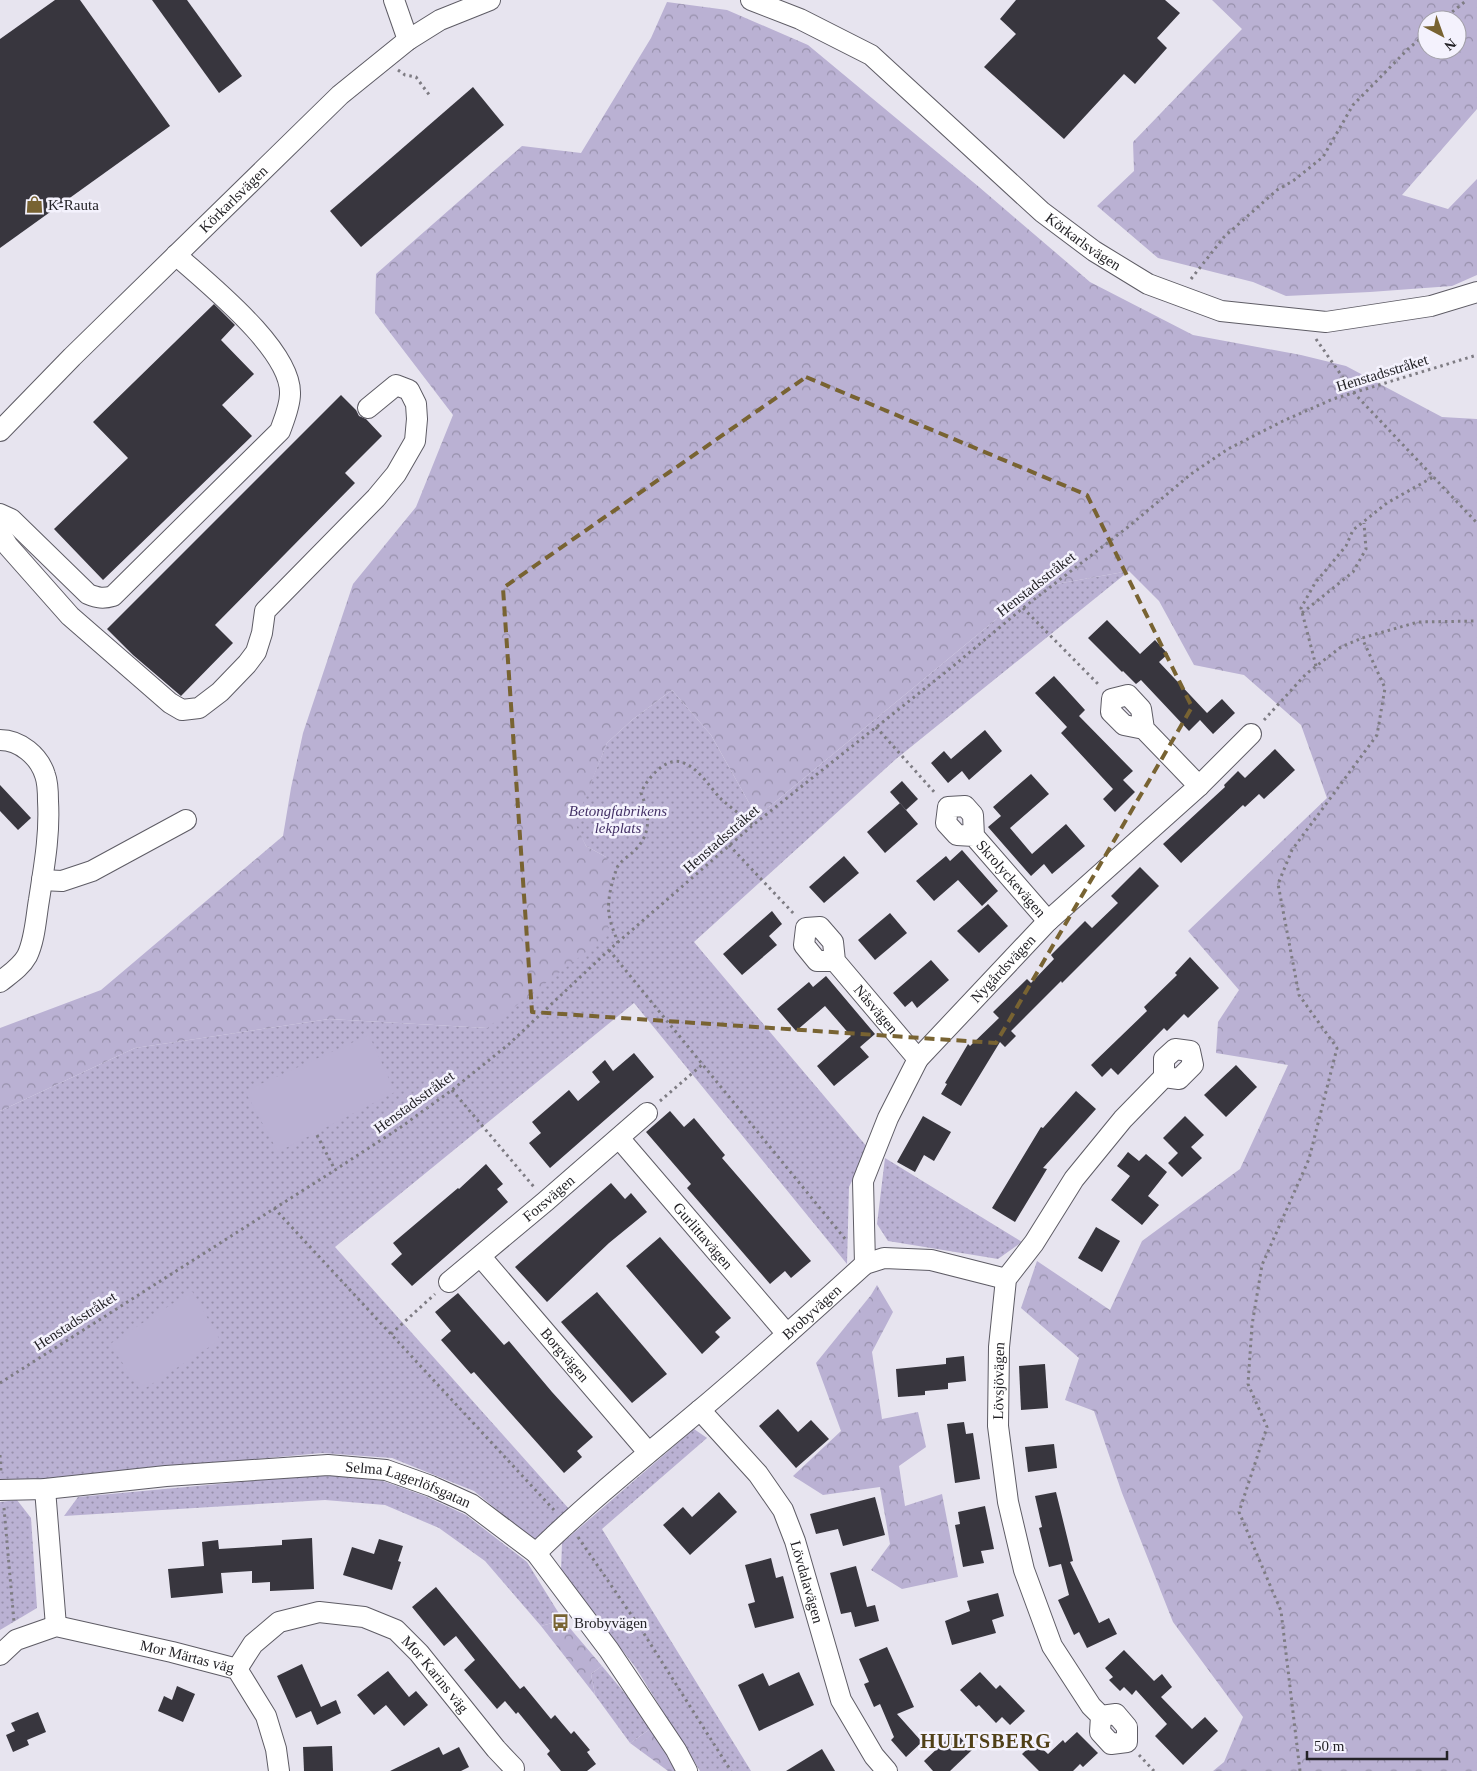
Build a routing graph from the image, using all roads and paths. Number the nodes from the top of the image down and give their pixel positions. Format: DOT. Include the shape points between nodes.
graph roads {
  1 [pos="394,0"];
  2 [pos="751,0"];
  3 [pos="1467,0"];
  4 [pos="484,1"];
  5 [pos="1454,10"];
  6 [pos="408,40"];
  7 [pos="1417,41"];
  8 [pos="383,60"];
  9 [pos="430,96"];
  10 [pos="176,255"];
  11 [pos="1477,292"];
  12 [pos="1178,295"];
  13 [pos="1303,320"];
  14 [pos="1477,355"];
  15 [pos="1354,392"];
  16 [pos="368,408"];
  17 [pos="0,431"];
  18 [pos="1435,476"];
  19 [pos="0,514"];
  20 [pos="1364,522"];
  21 [pos="1477,523"];
  22 [pos="0,533"];
  23 [pos="1023,608"];
  24 [pos="1302,613"];
  25 [pos="1477,621"];
  26 [pos="1362,638"];
  27 [pos="1316,666"];
  28 [pos="1112,699"];
  29 [pos="876,728"];
  30 [pos="1251,734"];
  31 [pos="0,740"];
  32 [pos="1199,786"];
  33 [pos="948,806"];
  34 [pos="186,820"];
  35 [pos="752,825"];
  36 [pos="729,845"];
  37 [pos="42,880"];
  38 [pos="1048,921"];
  39 [pos="806,928"];
  40 [pos="618,943"];
  41 [pos="609,950"];
  42 [pos="0,982"];
  43 [pos="918,1059"];
  44 [pos="703,1064"];
  45 [pos="1164,1077"];
  46 [pos="452,1090"];
  47 [pos="647,1113"];
  48 [pos="317,1135"];
  49 [pos="619,1138"];
  50 [pos="336,1170"];
  51 [pos="546,1201"];
  52 [pos="274,1208"];
  53 [pos="846,1241"];
  54 [pos="481,1257"];
  55 [pos="865,1264"];
  56 [pos="1006,1279"];
  57 [pos="449,1282"];
  58 [pos="391,1334"];
  59 [pos="787,1334"];
  60 [pos="0,1383"];
  61 [pos="700,1410"];
  62 [pos="648,1452"];
  63 [pos="0,1455"];
  64 [pos="45,1489"];
  65 [pos="1,1490"];
  66 [pos="566,1523"];
  67 [pos="536,1553"];
  68 [pos="56,1626"];
  69 [pos="16,1640"];
  70 [pos="0,1655"];
  71 [pos="237,1669"];
  72 [pos="1101,1716"];
  73 [pos="514,1768"];
  74 [pos="279,1771"];
  75 [pos="687,1771"];
  76 [pos="732,1771"];
  77 [pos="887,1771"];
  78 [pos="1300,1771"];
  1 -- 6 [label="street"];
  2 -- 12 [label="street, Körkarlsvägen" via="800,18 871,55 1042,212 1102,256 1148,284"];
  3 -- 5 [label="path"];
  4 -- 6 [label="street, Körkarlsvägen" via="440,20"];
  6 -- 8 [label="street, Körkarlsvägen"];
  7 -- 12 [label="path" via="1353,106 1323,157 1293,182 1277,190 1224,237"];
  8 -- 9 [label="path" via="405,75 416,77"];
  8 -- 10 [label="street, Körkarlsvägen" via="340,95"];
  10 -- 17 [label="street, Körkarlsvägen"];
  10 -- 19 [label="street" via="242,315 281,362 290,394 280,431 113,596 98,598 88,594 11,519"];
  11 -- 13 [label="street, Körkarlsvägen" via="1431,306 1326,322"];
  12 -- 13 [label="street, Körkarlsvägen" via="1221,311"];
  13 -- 15 [label="path"];
  14 -- 15 [label="path, Henstadsstråket"];
  15 -- 18 [label="path"];
  15 -- 23 [label="path, Henstadsstråket" via="1283,421 1228,449"];
  16 -- 22 [label="street" via="396,386 409,390 416,404 415,441 396,474 376,498 265,611 256,652 247,664 220,692 198,708 182,710 170,704 111,653 70,616"];
  18 -- 20 [label="path" via="1387,503"];
  18 -- 21 [label="path"];
  20 -- 24 [label="path" via="1353,530 1346,546 1315,584 1301,608"];
  20 -- 24 [label="path" via="1366,549 1352,572"];
  23 -- 28 [label="path"];
  23 -- 29 [label="path, Henstadsstråket"];
  24 -- 27 [label="path"];
  25 -- 26 [label="path" via="1418,622"];
  26 -- 27 [label="path" via="1341,647"];
  26 -- 78 [label="path" via="1385,688 1377,735 1292,850 1278,884 1299,995 1337,1048 1309,1159 1262,1265 1252,1325 1248,1384 1267,1427 1239,1512 1281,1611"];
  27 -- 30 [label="path"];
  28 -- 32 [label="street" via="1128,695 1141,709 1144,729"];
  29 -- 33 [label="path"];
  29 -- 35 [label="path, Henstadsstråket"];
  30 -- 32 [label="street, Nygårdsvägen"];
  31 -- 37 [label="street" via="15,742 29,751 45,774 49,824"];
  32 -- 38 [label="street, Nygårdsvägen"];
  33 -- 38 [label="street, Skrolyckevägen" via="965,806 973,815 974,836"];
  34 -- 37 [label="street" via="92,871 62,881"];
  35 -- 36 [label="path, Henstadsstråket"];
  35 -- 40 [label="path" via="682,762 671,762 655,773 641,793 647,808 648,826 643,841 617,866 610,896 609,914"];
  36 -- 39 [label="path"];
  36 -- 40 [label="path, Henstadsstråket"];
  37 -- 42 [label="street" via="28,954"];
  38 -- 43 [label="street, Nygårdsvägen"];
  39 -- 43 [label="street, Nåsvägen" via="804,945 817,961 835,960"];
  40 -- 41 [label="path, Henstadsstråket"];
  41 -- 44 [label="path"];
  41 -- 46 [label="path, Henstadsstråket" via="508,1044"];
  43 -- 55 [label="street, Nygårdsvägen" via="888,1118 863,1181"];
  44 -- 47 [label="path"];
  44 -- 53 [label="path"];
  45 -- 56 [label="street" via="1123,1118 1074,1179 1034,1243"];
  46 -- 50 [label="path, Henstadsstråket"];
  46 -- 51 [label="path"];
  47 -- 49 [label="street, Forsvägen"];
  48 -- 50 [label="path"];
  49 -- 51 [label="street, Forsvägen"];
  49 -- 59 [label="street, Gurlittavägen"];
  50 -- 52 [label="path, Henstadsstråket"];
  51 -- 54 [label="street, Forsvägen"];
  52 -- 58 [label="path"];
  52 -- 60 [label="path, Henstadsstråket"];
  54 -- 57 [label="street, Forsvägen"];
  54 -- 62 [label="street, Borgvägen"];
  55 -- 56 [label="street, Brobyvägen" via="884,1258 931,1260"];
  55 -- 59 [label="street, Brobyvägen"];
  56 -- 72 [label="street, Lövsjövägen" via="999,1347 998,1426 1008,1502 1024,1570 1052,1646"];
  57 -- 58 [label="path"];
  58 -- 66 [label="path"];
  59 -- 61 [label="street, Brobyvägen"];
  61 -- 62 [label="street, Brobyvägen"];
  61 -- 77 [label="street, Lövdalavägen" via="758,1474 783,1510 842,1700 874,1756"];
  62 -- 66 [label="street, Brobyvägen"];
  63 -- 65 [label="path"];
  64 -- 65 [label="street, Selma Lagerlöfsgatan"];
  64 -- 67 [label="street, Selma Lagerlöfsgatan" via="166,1476 328,1465 386,1470 471,1504"];
  64 -- 68 [label="street"];
  65 -- 69 [label="path"];
  66 -- 67 [label="street, Brobyvägen"];
  66 -- 76 [label="path" via="641,1629"];
  67 -- 75 [label="street, Selma Lagerlöfsgatan" via="609,1650"];
  68 -- 69 [label="street"];
  68 -- 71 [label="street, Mor Märtas väg"];
  69 -- 70 [label="street"];
  71 -- 73 [label="street, Mor Karins väg" via="253,1644 279,1622 319,1612 364,1618 396,1630 419,1653"];
  71 -- 74 [label="street, Mor Märtas väg" via="266,1716"];
}
